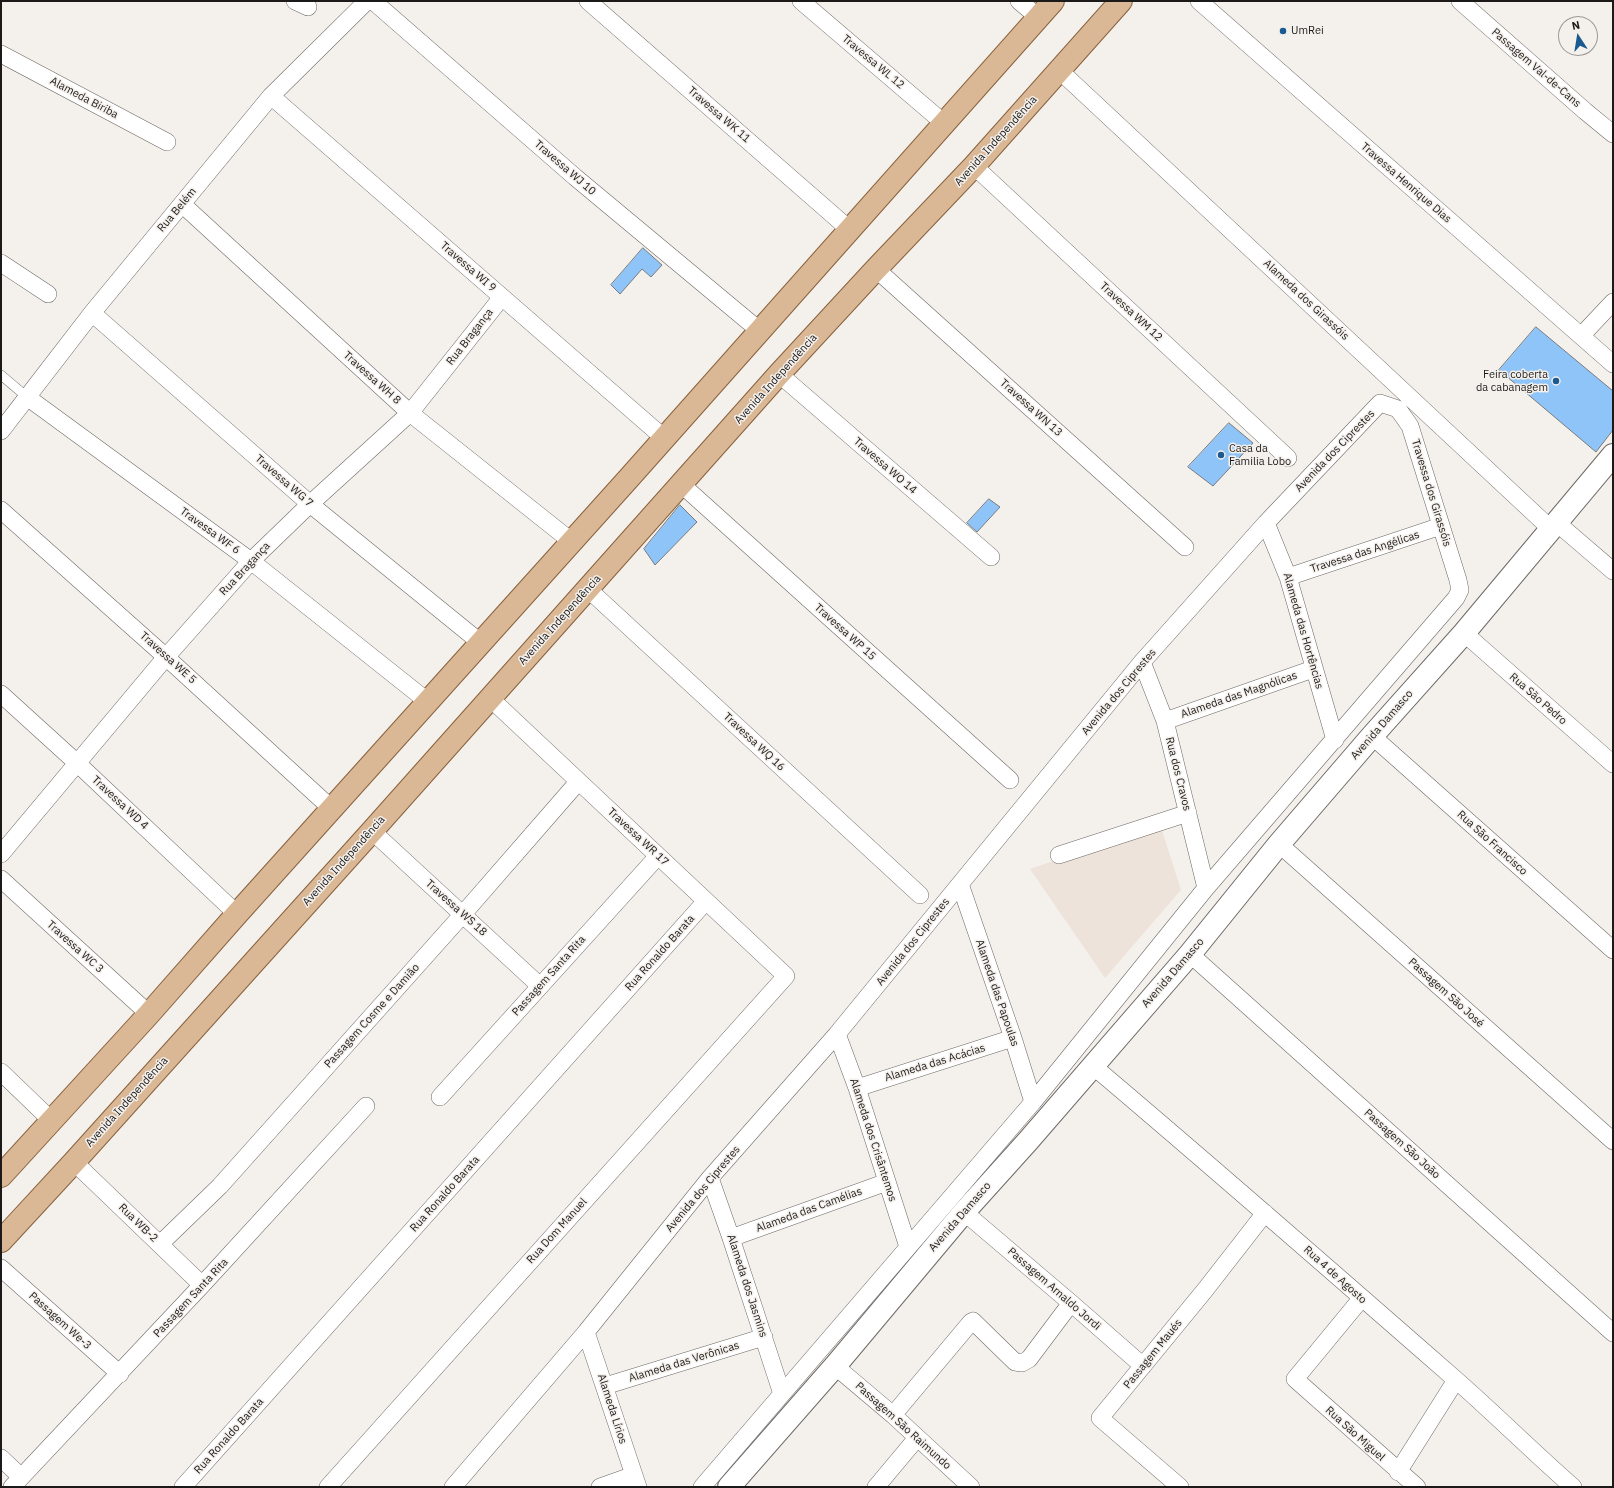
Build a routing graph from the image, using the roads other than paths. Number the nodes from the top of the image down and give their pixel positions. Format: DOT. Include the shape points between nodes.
graph roads {
  1 [pos="367,1"];
  2 [pos="373,1"];
  3 [pos="588,1"];
  4 [pos="801,1"];
  5 [pos="1019,1"];
  6 [pos="1053,1"];
  7 [pos="1108,1"];
  8 [pos="1121,1"];
  9 [pos="1199,1"];
  10 [pos="1460,1"];
  11 [pos="1038,17"];
  12 [pos="1077,50"];
  13 [pos="1,54"];
  14 [pos="1059,70"];
  15 [pos="271,96"];
  16 [pos="945,124"];
  17 [pos="1613,134"];
  18 [pos="167,142"];
  19 [pos="974,166"];
  20 [pos="182,204"];
  21 [pos="850,230"];
  22 [pos="1,263"];
  23 [pos="876,269"];
  24 [pos="48,294"];
  25 [pos="502,297"];
  26 [pos="1613,302"];
  27 [pos="92,314"];
  28 [pos="760,331"];
  29 [pos="1581,336"];
  30 [pos="1613,364"];
  31 [pos="779,374"];
  32 [pos="1,375"];
  33 [pos="27,397"];
  34 [pos="1380,403"];
  35 [pos="410,413"];
  36 [pos="1,430"];
  37 [pos="664,438"];
  38 [pos="1613,456"];
  39 [pos="1288,458"];
  40 [pos="681,484"];
  41 [pos="310,504"];
  42 [pos="1,510"];
  43 [pos="1266,523"];
  44 [pos="1441,526"];
  45 [pos="1554,526"];
  46 [pos="571,541"];
  47 [pos="1185,547"];
  48 [pos="991,557"];
  49 [pos="251,561"];
  50 [pos="1613,572"];
  51 [pos="1288,577"];
  52 [pos="588,589"];
  53 [pos="1456,598"];
  54 [pos="1464,633"];
  55 [pos="480,643"];
  56 [pos="166,657"];
  57 [pos="1142,662"];
  58 [pos="1314,669"];
  59 [pos="1,694"];
  60 [pos="490,698"];
  61 [pos="427,701"];
  62 [pos="1165,721"];
  63 [pos="1372,736"];
  64 [pos="1335,740"];
  65 [pos="77,764"];
  66 [pos="1613,764"];
  67 [pos="1010,780"];
  68 [pos="578,782"];
  69 [pos="332,809"];
  70 [pos="1188,813"];
  71 [pos="372,831"];
  72 [pos="1280,844"];
  73 [pos="1,854"];
  74 [pos="1060,855"];
  75 [pos="658,856"];
  76 [pos="1,879"];
  77 [pos="960,884"];
  78 [pos="1206,888"];
  79 [pos="920,895"];
  80 [pos="706,901"];
  81 [pos="236,914"];
  82 [pos="463,914"];
  83 [pos="1613,950"];
  84 [pos="1190,954"];
  85 [pos="786,976"];
  86 [pos="540,986"];
  87 [pos="149,1014"];
  88 [pos="837,1034"];
  89 [pos="1013,1038"];
  90 [pos="1093,1066"];
  91 [pos="1,1072"];
  92 [pos="857,1088"];
  93 [pos="440,1097"];
  94 [pos="1033,1102"];
  95 [pos="366,1106"];
  96 [pos="52,1121"];
  97 [pos="1613,1141"];
  98 [pos="74,1162"];
  99 [pos="1,1176"];
  100 [pos="710,1178"];
  101 [pos="887,1182"];
  102 [pos="964,1212"];
  103 [pos="1265,1212"];
  104 [pos="731,1238"];
  105 [pos="1,1241"];
  106 [pos="160,1244"];
  107 [pos="908,1248"];
  108 [pos="1,1268"];
  109 [pos="202,1285"];
  110 [pos="1362,1299"];
  111 [pos="1071,1303"];
  112 [pos="586,1332"];
  113 [pos="1613,1333"];
  114 [pos="764,1337"];
  115 [pos="835,1366"];
  116 [pos="1143,1366"];
  117 [pos="120,1374"];
  118 [pos="1456,1380"];
  119 [pos="605,1386"];
  120 [pos="782,1394"];
  121 [pos="893,1415"];
  122 [pos="917,1438"];
  123 [pos="1,1458"];
  124 [pos="1398,1472"];
  125 [pos="636,1481"];
  126 [pos="17,1482"];
  127 [pos="459,1484"];
  128 [pos="1564,1484"];
  129 [pos="183,1487"];
  130 [pos="328,1487"];
  131 [pos="600,1487"];
  132 [pos="702,1487"];
  133 [pos="729,1487"];
  134 [pos="876,1487"];
  135 [pos="971,1487"];
  136 [pos="1180,1487"];
  137 [pos="1417,1487"];
  1 -- 15 [label="street, Rua Belém"];
  2 -- 28 [label="street, Travessa WJ 10" via="569,172"];
  3 -- 21 [label="street, Travessa WK 11"];
  4 -- 16 [label="street, Travessa WL 12"];
  5 -- 11 [label="street"];
  6 -- 11 [label="main road"];
  7 -- 12 [label="main road" via="1078,36"];
  8 -- 12 [label="main road, Avenida Independência"];
  9 -- 29 [label="street, Travessa Henrique Dias"];
  10 -- 17 [label="street, Passagem Val-de-Cans"];
  11 -- 16 [label="main road"];
  12 -- 14 [label="main road, Avenida Independência"];
  13 -- 18 [label="street, Alameda Biriba"];
  14 -- 19 [label="main road, Avenida Independência"];
  14 -- 45 [label="street, Alameda dos Girassóis"];
  15 -- 20 [label="street, Rua Belém"];
  15 -- 25 [label="street, Travessa WI 9"];
  16 -- 21 [label="main road"];
  19 -- 23 [label="main road, Avenida Independência"];
  19 -- 39 [label="street, Travessa WM 12"];
  20 -- 27 [label="street, Rua Belém"];
  20 -- 35 [label="street, Travessa WH 8"];
  21 -- 28 [label="main road"];
  22 -- 24 [label="street"];
  23 -- 31 [label="main road, Avenida Independência"];
  23 -- 47 [label="street, Travessa WN 13"];
  25 -- 35 [label="street, Rua Bragança"];
  25 -- 37 [label="street, Travessa WI 9"];
  26 -- 29 [label="street"];
  27 -- 33 [label="street, Rua Belém"];
  27 -- 41 [label="street, Travessa WG 7"];
  28 -- 37 [label="main road"];
  29 -- 30 [label="street, Travessa Henrique Dias"];
  31 -- 40 [label="main road, Avenida Independência"];
  31 -- 48 [label="street, Travessa WO 14"];
  32 -- 33 [label="lane"];
  33 -- 36 [label="street, Rua Belém"];
  33 -- 49 [label="street, Travessa WF 6"];
  34 -- 43 [label="street, Avenida dos Ciprestes"];
  34 -- 44 [label="street, Travessa dos Girassóis" via="1398,409 1410,426"];
  35 -- 41 [label="street, Rua Bragança"];
  35 -- 46 [label="street, Travessa WH 8"];
  37 -- 46 [label="main road"];
  38 -- 45 [label="street, Avenida Damasco"];
  40 -- 52 [label="main road, Avenida Independência"];
  40 -- 67 [label="street, Travessa WP 15"];
  41 -- 49 [label="street, Rua Bragança"];
  41 -- 55 [label="street, Travessa WG 7"];
  42 -- 56 [label="street, Travessa WE 5"];
  43 -- 51 [label="street, Alameda das Hortências"];
  43 -- 57 [label="street, Avenida dos Ciprestes"];
  44 -- 51 [label="street, Travessa das Angélicas"];
  44 -- 53 [label="street, Travessa dos Girassóis" via="1458,580 1460,590"];
  45 -- 50 [label="street, Alameda dos Girassóis"];
  45 -- 54 [label="street, Avenida Damasco"];
  46 -- 55 [label="main road"];
  49 -- 56 [label="street, Rua Bragança"];
  49 -- 61 [label="street, Travessa WF 6"];
  51 -- 58 [label="street, Alameda das Hortências"];
  52 -- 60 [label="main road, Avenida Independência"];
  52 -- 79 [label="street, Travessa WQ 16"];
  53 -- 64 [label="street, Avenida Damasco"];
  54 -- 63 [label="street, Avenida Damasco"];
  54 -- 66 [label="street, Rua São Pedro"];
  55 -- 61 [label="main road"];
  56 -- 65 [label="street, Rua Bragança"];
  56 -- 69 [label="street, Travessa WE 5"];
  57 -- 62 [label="street, Rua dos Cravos"];
  57 -- 77 [label="street, Avenida dos Ciprestes"];
  58 -- 62 [label="street, Alameda das Magnólicas"];
  58 -- 64 [label="street, Alameda das Hortências"];
  59 -- 65 [label="street, Travessa WD 4"];
  60 -- 68 [label="street, Travessa WR 17"];
  60 -- 71 [label="main road, Avenida Independência"];
  61 -- 69 [label="main road"];
  62 -- 70 [label="street, Rua dos Cravos"];
  63 -- 72 [label="street, Avenida Damasco"];
  63 -- 83 [label="street, Rua São Francisco"];
  64 -- 78 [label="street, Avenida Damasco"];
  65 -- 73 [label="street, Rua Bragança"];
  65 -- 81 [label="street, Travessa WD 4"];
  68 -- 75 [label="street, Travessa WR 17"];
  68 -- 82 [label="street, Passagem Cosme e Damião"];
  69 -- 81 [label="main road"];
  70 -- 74 [label="street"];
  70 -- 78 [label="street, Rua dos Cravos"];
  71 -- 82 [label="street, Travessa WS 18"];
  71 -- 98 [label="main road, Avenida Independência"];
  72 -- 84 [label="street, Avenida Damasco"];
  72 -- 97 [label="street, Passagem São José"];
  75 -- 80 [label="street, Travessa WR 17"];
  75 -- 86 [label="street, Passagem Santa Rita"];
  76 -- 87 [label="street, Travessa WC 3"];
  77 -- 88 [label="street, Avenida dos Ciprestes"];
  77 -- 89 [label="street, Alameda das Papoulas"];
  78 -- 94 [label="street, Avenida Damasco"];
  80 -- 85 [label="street, Travessa WR 17"];
  80 -- 129 [label="street, Rua Ronaldo Barata"];
  81 -- 87 [label="main road"];
  82 -- 86 [label="street, Travessa WS 18"];
  82 -- 106 [label="street, Passagem Cosme e Damião" via="220,1186"];
  84 -- 90 [label="street, Avenida Damasco"];
  84 -- 113 [label="street, Passagem São João"];
  85 -- 130 [label="street, Rua Dom Manuel"];
  86 -- 93 [label="street, Passagem Santa Rita"];
  87 -- 96 [label="main road"];
  88 -- 92 [label="street, Alameda dos Crisântemos"];
  88 -- 100 [label="street, Avenida dos Ciprestes"];
  89 -- 92 [label="street, Alameda das Acácias"];
  89 -- 94 [label="street, Alameda das Papoulas"];
  90 -- 102 [label="street, Avenida Damasco"];
  90 -- 103 [label="street, Rua 4 de Agosto"];
  91 -- 96 [label="street"];
  92 -- 101 [label="street, Alameda dos Crisântemos"];
  94 -- 107 [label="street, Avenida Damasco"];
  95 -- 109 [label="street, Passagem Santa Rita"];
  96 -- 99 [label="main road"];
  98 -- 105 [label="main road, Avenida Independência"];
  98 -- 106 [label="street, Rua WB-2"];
  100 -- 104 [label="street, Alameda dos Jasmins"];
  100 -- 112 [label="street, Avenida dos Ciprestes"];
  101 -- 104 [label="street, Alameda das Camélias"];
  101 -- 107 [label="street, Alameda dos Crisântemos"];
  102 -- 111 [label="street, Passagem Arnaldo Jordi"];
  102 -- 115 [label="street, Avenida Damasco"];
  103 -- 110 [label="street, Rua 4 de Agosto"];
  103 -- 116 [label="street, Passagem Maués"];
  104 -- 114 [label="street, Alameda dos Jasmins"];
  106 -- 109 [label="street, Rua WB-2"];
  107 -- 120 [label="street, Avenida Damasco"];
  108 -- 117 [label="street, Passagem We-3"];
  109 -- 117 [label="street, Passagem Santa Rita"];
  110 -- 118 [label="street, Rua 4 de Agosto"];
  110 -- 124 [label="street, Rua São Miguel" via="1295,1380"];
  111 -- 116 [label="street, Passagem Arnaldo Jordi"];
  111 -- 121 [label="street" via="1029,1359 1022,1363 1015,1362 973,1321 971,1322"];
  112 -- 119 [label="street, Alameda Lírios"];
  112 -- 127 [label="street, Avenida dos Ciprestes"];
  114 -- 119 [label="street, Alameda das Verônicas"];
  114 -- 120 [label="street, Alameda dos Jasmins"];
  115 -- 121 [label="street, Passagem São Raimundo"];
  115 -- 133 [label="street, Avenida Damasco"];
  116 -- 136 [label="street, Passagem Maués" via="1100,1418"];
  117 -- 126 [label="street, Passagem Santa Rita"];
  118 -- 124 [label="street"];
  118 -- 128 [label="street, Rua 4 de Agosto"];
  119 -- 125 [label="street, Alameda Lírios"];
  120 -- 132 [label="street, Avenida Damasco"];
  121 -- 122 [label="street, Passagem São Raimundo"];
  122 -- 134 [label="street"];
  122 -- 135 [label="street, Passagem São Raimundo"];
  123 -- 126 [label="street"];
  124 -- 137 [label="street, Rua São Miguel"];
  125 -- 131 [label="street"];
}
